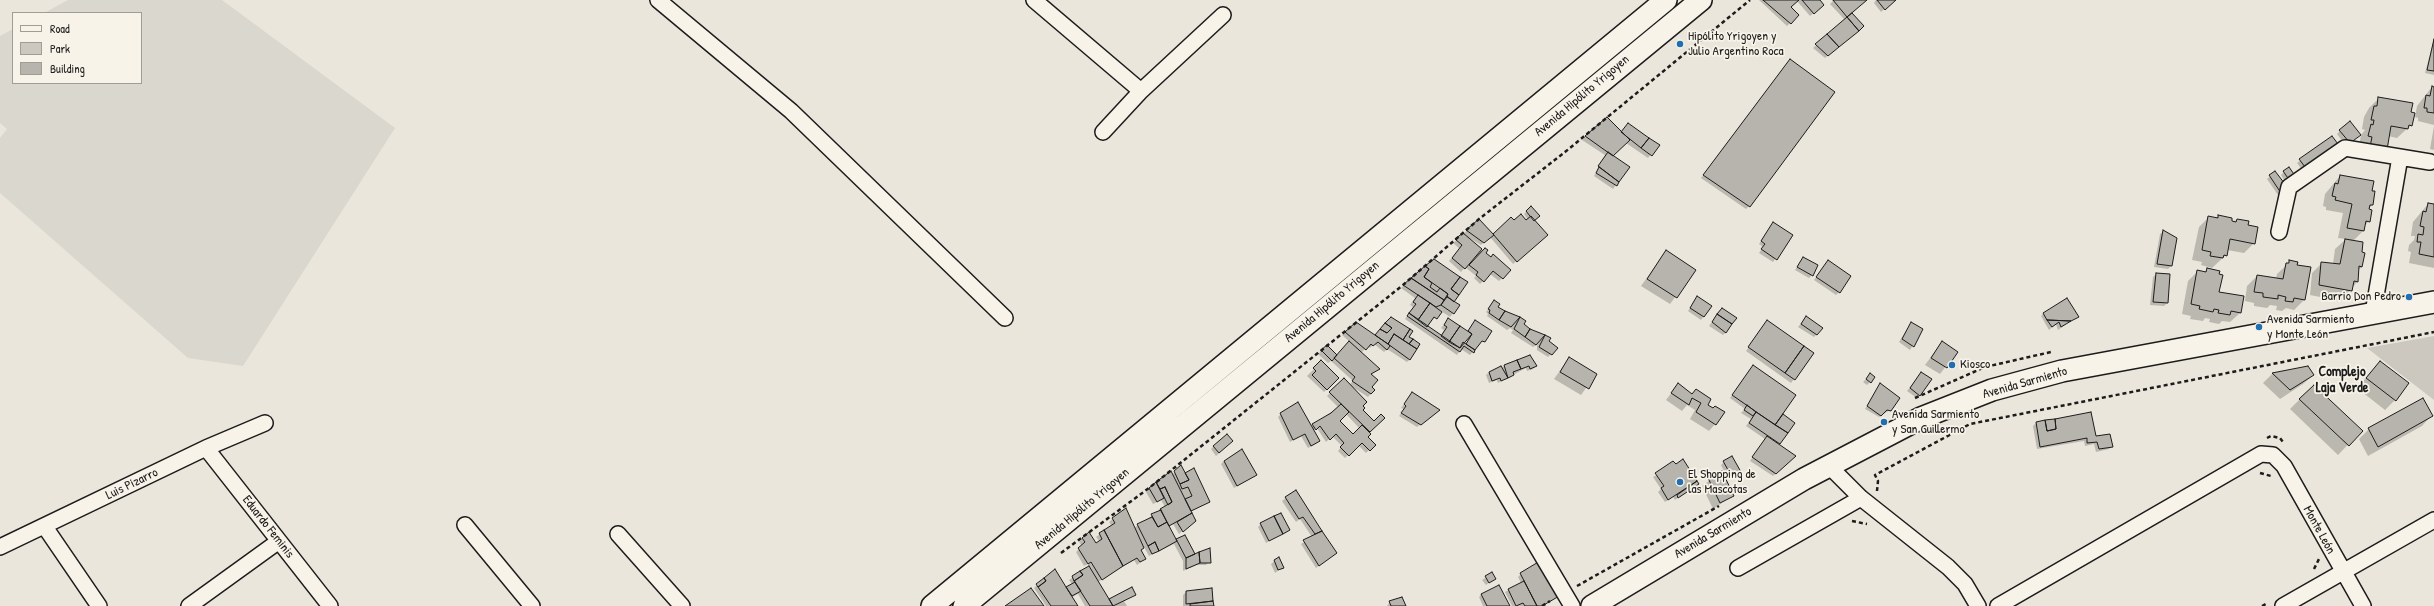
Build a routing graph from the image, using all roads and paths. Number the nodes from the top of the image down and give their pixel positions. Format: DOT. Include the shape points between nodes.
graph roads {
  1 [pos="658,0"];
  2 [pos="1034,0"];
  3 [pos="1666,0"];
  4 [pos="1700,0"];
  5 [pos="1750,0"];
  6 [pos="1223,15"];
  7 [pos="1141,91"];
  8 [pos="1103,132"];
  9 [pos="2400,157"];
  10 [pos="2430,162"];
  11 [pos="2279,232"];
  12 [pos="1357,254"];
  13 [pos="1370,271"];
  14 [pos="2434,302"];
  15 [pos="2373,313"];
  16 [pos="1005,318"];
  17 [pos="2434,332"];
  18 [pos="265,423"];
  19 [pos="1464,424"];
  20 [pos="2264,440"];
  21 [pos="2284,445"];
  22 [pos="206,448"];
  23 [pos="1829,466"];
  24 [pos="2255,472"];
  25 [pos="2276,477"];
  26 [pos="1876,496"];
  27 [pos="1861,498"];
  28 [pos="2434,520"];
  29 [pos="465,525"];
  30 [pos="1845,525"];
  31 [pos="1873,525"];
  32 [pos="45,527"];
  33 [pos="618,534"];
  34 [pos="279,541"];
  35 [pos="0,547"];
  36 [pos="2316,551"];
  37 [pos="1056,556"];
  38 [pos="1738,568"];
  39 [pos="2313,572"];
  40 [pos="2342,572"];
  41 [pos="2269,602"];
  42 [pos="99,606"];
  43 [pos="189,606"];
  44 [pos="330,606"];
  45 [pos="532,606"];
  46 [pos="682,606"];
  47 [pos="932,606"];
  48 [pos="964,606"];
  49 [pos="1572,606"];
  50 [pos="1592,606"];
  51 [pos="1978,606"];
  52 [pos="1998,606"];
  53 [pos="2262,606"];
  54 [pos="2283,606"];
  55 [pos="2363,606"];
  1 -- 16 [label="street" via="791,111"];
  2 -- 7 [label="street"];
  3 -- 12 [label="main road, Avenida Hipólito Yrigoyen"];
  4 -- 13 [label="main road, Avenida Hipólito Yrigoyen"];
  5 -- 37 [label="path" via="1479,219 1403,285 1149,488"];
  6 -- 7 [label="street"];
  7 -- 8 [label="street"];
  9 -- 10 [label="street"];
  9 -- 11 [label="street" via="2345,148 2289,187"];
  9 -- 15 [label="street"];
  12 -- 13 [label="main road"];
  12 -- 47 [label="main road, Avenida Hipólito Yrigoyen"];
  13 -- 48 [label="main road, Avenida Hipólito Yrigoyen"];
  14 -- 15 [label="main road, Avenida Sarmiento"];
  15 -- 23 [label="main road, Avenida Sarmiento" via="2062,371 1992,390 1921,418"];
  17 -- 26 [label="path" via="1970,424 1875,475 1878,481"];
  18 -- 22 [label="street, Luis Pizarro"];
  19 -- 49 [label="street"];
  20 -- 21 [label="path" via="2271,436 2280,438"];
  22 -- 32 [label="street, Luis Pizarro"];
  22 -- 34 [label="street, Eduardo Feminis"];
  23 -- 27 [label="street"];
  23 -- 50 [label="main road, Avenida Sarmiento"];
  24 -- 25 [label="path"];
  27 -- 38 [label="street"];
  27 -- 51 [label="street" via="1948,567 1965,584"];
  28 -- 40 [label="street"];
  29 -- 45 [label="street"];
  30 -- 31 [label="path" via="1852,521"];
  32 -- 35 [label="street, Luis Pizarro"];
  32 -- 42 [label="street"];
  33 -- 46 [label="street"];
  34 -- 43 [label="street"];
  34 -- 44 [label="street, Eduardo Feminis"];
  36 -- 39 [label="path" via="2320,558"];
  40 -- 52 [label="street, Monte León" via="2284,466 2273,455 2261,454"];
  40 -- 54 [label="street"];
  40 -- 55 [label="street, Monte León"];
  41 -- 53 [label="path"];
}
